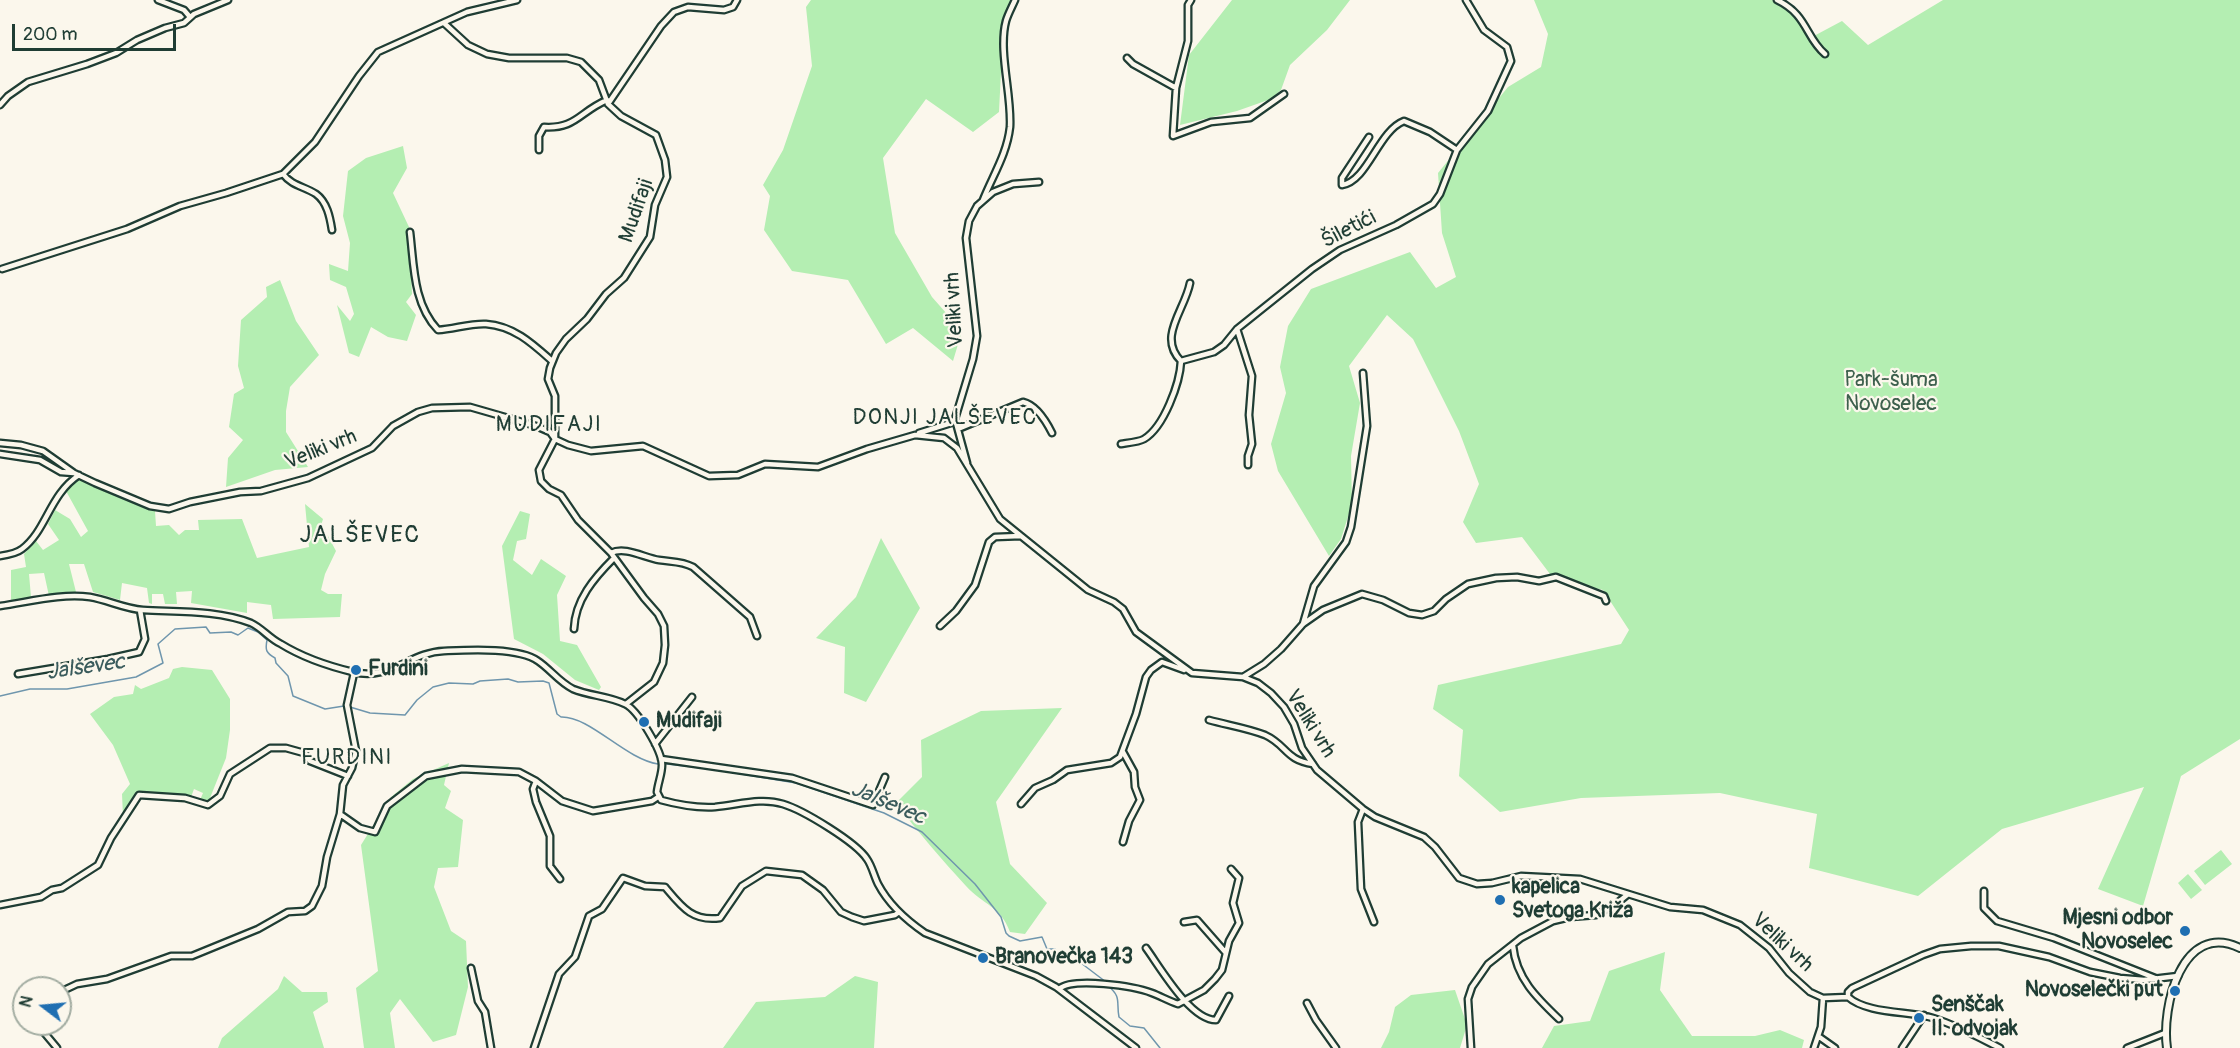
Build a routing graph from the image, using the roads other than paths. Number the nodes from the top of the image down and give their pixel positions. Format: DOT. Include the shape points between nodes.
graph roads {
  1 [pos="158,0"];
  2 [pos="228,0"];
  3 [pos="517,0"];
  4 [pos="737,0"];
  5 [pos="1015,0"];
  6 [pos="1191,0"];
  7 [pos="1466,0"];
  8 [pos="1777,0"];
  9 [pos="190,17"];
  10 [pos="444,23"];
  11 [pos="1825,54"];
  12 [pos="1127,58"];
  13 [pos="1176,88"];
  14 [pos="1284,93"];
  15 [pos="608,102"];
  16 [pos="0,105"];
  17 [pos="1369,137"];
  18 [pos="539,150"];
  19 [pos="1457,150"];
  20 [pos="283,174"];
  21 [pos="1039,182"];
  22 [pos="983,201"];
  23 [pos="332,230"];
  24 [pos="410,232"];
  25 [pos="2,269"];
  26 [pos="1190,283"];
  27 [pos="1237,329"];
  28 [pos="552,361"];
  29 [pos="1181,361"];
  30 [pos="1364,373"];
  31 [pos="955,419"];
  32 [pos="958,429"];
  33 [pos="1052,433"];
  34 [pos="915,435"];
  35 [pos="555,439"];
  36 [pos="0,443"];
  37 [pos="1121,444"];
  38 [pos="0,454"];
  39 [pos="1248,465"];
  40 [pos="969,470"];
  41 [pos="76,474"];
  42 [pos="1021,536"];
  43 [pos="612,555"];
  44 [pos="0,556"];
  45 [pos="1606,601"];
  46 [pos="0,606"];
  47 [pos="140,610"];
  48 [pos="1303,624"];
  49 [pos="940,626"];
  50 [pos="574,629"];
  51 [pos="757,636"];
  52 [pos="354,673"];
  53 [pos="1192,673"];
  54 [pos="18,674"];
  55 [pos="1243,677"];
  56 [pos="692,697"];
  57 [pos="626,704"];
  58 [pos="1209,720"];
  59 [pos="655,744"];
  60 [pos="1123,752"];
  61 [pos="661,760"];
  62 [pos="1313,764"];
  63 [pos="348,776"];
  64 [pos="885,777"];
  65 [pos="536,781"];
  66 [pos="658,797"];
  67 [pos="1021,804"];
  68 [pos="1363,809"];
  69 [pos="340,814"];
  70 [pos="1123,842"];
  71 [pos="1231,869"];
  72 [pos="560,879"];
  73 [pos="1984,891"];
  74 [pos="1627,895"];
  75 [pos="0,905"];
  76 [pos="899,912"];
  77 [pos="1184,922"];
  78 [pos="1374,922"];
  79 [pos="1513,946"];
  80 [pos="1146,948"];
  81 [pos="2240,948"];
  82 [pos="1226,953"];
  83 [pos="471,968"];
  84 [pos="2178,976"];
  85 [pos="2155,978"];
  86 [pos="72,986"];
  87 [pos="1059,989"];
  88 [pos="1229,996"];
  89 [pos="1848,997"];
  90 [pos="1823,998"];
  91 [pos="1185,1001"];
  92 [pos="1307,1003"];
  93 [pos="1924,1016"];
  94 [pos="1559,1019"];
  95 [pos="2165,1033"];
  96 [pos="47,1036"];
  97 [pos="1818,1036"];
  98 [pos="57,1048"];
  99 [pos="490,1048"];
  100 [pos="534,1048"];
  101 [pos="1136,1048"];
  102 [pos="1336,1048"];
  103 [pos="1471,1048"];
  104 [pos="1814,1048"];
  105 [pos="1834,1048"];
  106 [pos="1902,1048"];
  107 [pos="2000,1048"];
  108 [pos="2127,1048"];
  109 [pos="2167,1048"];
  1 -- 9 [label="street" via="184,10"];
  2 -- 9 [label="street"];
  3 -- 10 [label="street" via="467,12"];
  4 -- 15 [label="street" via="733,7 724,10 688,8 674,12"];
  5 -- 22 [label="street, Veliki vrh" via="1005,22 1009,130 1000,166"];
  6 -- 13 [label="street" via="1188,41"];
  7 -- 19 [label="street, Šiletići" via="1484,30 1507,47 1511,61 1488,111"];
  8 -- 11 [label="street" via="1798,15"];
  9 -- 16 [label="street" via="101,59 28,82"];
  10 -- 15 [label="street, Mudifaji" via="468,45 487,54 581,62 598,80"];
  10 -- 20 [label="street" via="378,52 315,142"];
  12 -- 13 [label="street"];
  13 -- 14 [label="street" via="1173,136 1211,122 1250,118"];
  15 -- 18 [label="street" via="595,105 568,125 544,127"];
  15 -- 28 [label="street, Mudifaji" via="621,116 656,135 667,177 655,205 650,237 639,256 624,278 566,339"];
  17 -- 19 [label="street, Šiletići" via="1342,178 1342,185 1357,176 1380,143 1404,121"];
  19 -- 27 [label="street, Šiletići" via="1433,204 1340,250"];
  20 -- 23 [label="street" via="323,201"];
  20 -- 25 [label="street"];
  21 -- 22 [label="street, Veliki vrh" via="1013,184"];
  22 -- 31 [label="street, Veliki vrh" via="969,221 966,238 976,336"];
  24 -- 28 [label="street" via="416,285 438,330 485,324 505,327"];
  26 -- 29 [label="street" via="1171,337 1171,349"];
  27 -- 29 [label="street, Šiletići" via="1214,352"];
  27 -- 39 [label="street" via="1252,376 1252,444"];
  28 -- 35 [label="street" via="549,379 555,396"];
  29 -- 37 [label="street" via="1177,387 1161,420 1144,439"];
  30 -- 48 [label="street" via="1367,426 1353,518 1346,542 1314,586"];
  31 -- 32 [label="street, Veliki vrh"];
  31 -- 34 [label="street, Veliki vrh"];
  32 -- 33 [label="street" via="1028,402 1044,417"];
  32 -- 40 [label="street, Veliki vrh"];
  34 -- 35 [label="street, Veliki vrh" via="818,467 765,464 724,477 709,476 643,446 591,451"];
  34 -- 40 [label="street, Veliki vrh" via="950,442"];
  35 -- 41 [label="street, Veliki vrh" via="536,426 477,409 432,408 393,426 372,448 308,478 169,509 150,506"];
  35 -- 43 [label="street" via="539,470 541,481 561,495 578,520"];
  36 -- 41 [label="street, Veliki vrh" via="43,451"];
  38 -- 41 [label="street, Veliki vrh" via="40,460 61,472"];
  40 -- 42 [label="street, Veliki vrh" via="995,514"];
  41 -- 44 [label="street" via="65,484 37,533 21,550"];
  42 -- 49 [label="street" via="995,537 989,542 975,585"];
  42 -- 53 [label="street, Veliki vrh" via="1088,590 1123,609 1136,632"];
  43 -- 50 [label="street" via="583,596"];
  43 -- 51 [label="street" via="615,550 685,562 750,617"];
  43 -- 57 [label="street" via="664,626 663,663 654,682"];
  45 -- 48 [label="street" via="1604,596 1556,577 1539,581 1496,578 1468,584 1434,611 1422,615 1362,594 1323,610"];
  46 -- 47 [label="street" via="90,597"];
  47 -- 52 [label="street" via="190,612 249,622 282,645"];
  47 -- 54 [label="street" via="145,639 139,652"];
  48 -- 55 [label="street" via="1281,649"];
  52 -- 57 [label="street" via="379,674 441,651 509,652 537,661 573,688"];
  52 -- 63 [label="street" via="347,705 356,751"];
  53 -- 55 [label="street, Veliki vrh"];
  53 -- 60 [label="street" via="1162,662 1150,670"];
  55 -- 62 [label="street, Veliki vrh" via="1258,684 1284,707"];
  56 -- 59 [label="street"];
  57 -- 59 [label="street" via="636,712"];
  58 -- 62 [label="street" via="1263,735 1296,761"];
  59 -- 61 [label="street"];
  60 -- 67 [label="street" via="1111,764 1067,770 1035,788"];
  60 -- 70 [label="street" via="1134,772 1140,800"];
  61 -- 64 [label="street" via="792,778 873,805"];
  61 -- 66 [label="street"];
  62 -- 68 [label="street, Veliki vrh"];
  63 -- 69 [label="street"];
  63 -- 75 [label="street" via="310,761 304,753 270,748 230,774 220,796 208,805 185,798 139,795 98,865 41,897"];
  65 -- 66 [label="street" via="562,801 593,811"];
  65 -- 69 [label="street" via="519,772 462,769 426,776 387,806 375,832 360,828"];
  65 -- 72 [label="street" via="536,802 550,836 550,866"];
  66 -- 76 [label="street" via="695,807 770,801 786,805 861,851 869,860 883,894"];
  68 -- 74 [label="street, Veliki vrh" via="1424,837 1465,881 1492,883 1521,876 1580,879"];
  68 -- 78 [label="street" via="1358,822 1361,890"];
  69 -- 86 [label="street" via="322,886 305,911 288,912 192,956 171,956 107,979"];
  71 -- 82 [label="street" via="1239,878 1233,903 1239,923"];
  73 -- 85 [label="street" via="1984,908 1997,921 2054,938"];
  74 -- 79 [label="street" via="1596,915 1553,921"];
  74 -- 90 [label="street, Veliki vrh" via="1671,907 1703,910 1740,925 1769,948 1810,992"];
  76 -- 87 [label="street" via="925,933 1036,976"];
  76 -- 100 [label="street" via="864,921 841,912 823,890 802,875 766,871 742,886 720,918 709,919 684,910 665,887 645,886 623,878 602,909 589,916 575,957 559,974"];
  77 -- 82 [label="street" via="1197,920"];
  79 -- 94 [label="street" via="1517,966 1526,981"];
  79 -- 103 [label="street" via="1488,964 1472,987 1468,999"];
  80 -- 91 [label="street"];
  81 -- 84 [label="street" via="2207,944 2183,963"];
  82 -- 91 [label="street" via="1215,980"];
  83 -- 99 [label="street" via="478,1001 485,1012"];
  84 -- 85 [label="street"];
  84 -- 95 [label="street"];
  85 -- 89 [label="street" via="2120,978 1999,946 1971,946 1923,955 1852,988"];
  87 -- 91 [label="street" via="1069,983 1117,985 1150,992 1178,1004"];
  87 -- 101 [label="street"];
  88 -- 91 [label="street" via="1216,1020 1203,1017"];
  89 -- 90 [label="street, Veliki vrh"];
  89 -- 93 [label="street" via="1874,1008"];
  90 -- 97 [label="street"];
  92 -- 102 [label="street"];
  93 -- 106 [label="street"];
  93 -- 107 [label="street"];
  95 -- 108 [label="street"];
  95 -- 109 [label="street"];
  96 -- 98 [label="street"];
  97 -- 104 [label="street"];
  97 -- 105 [label="street"];
}
